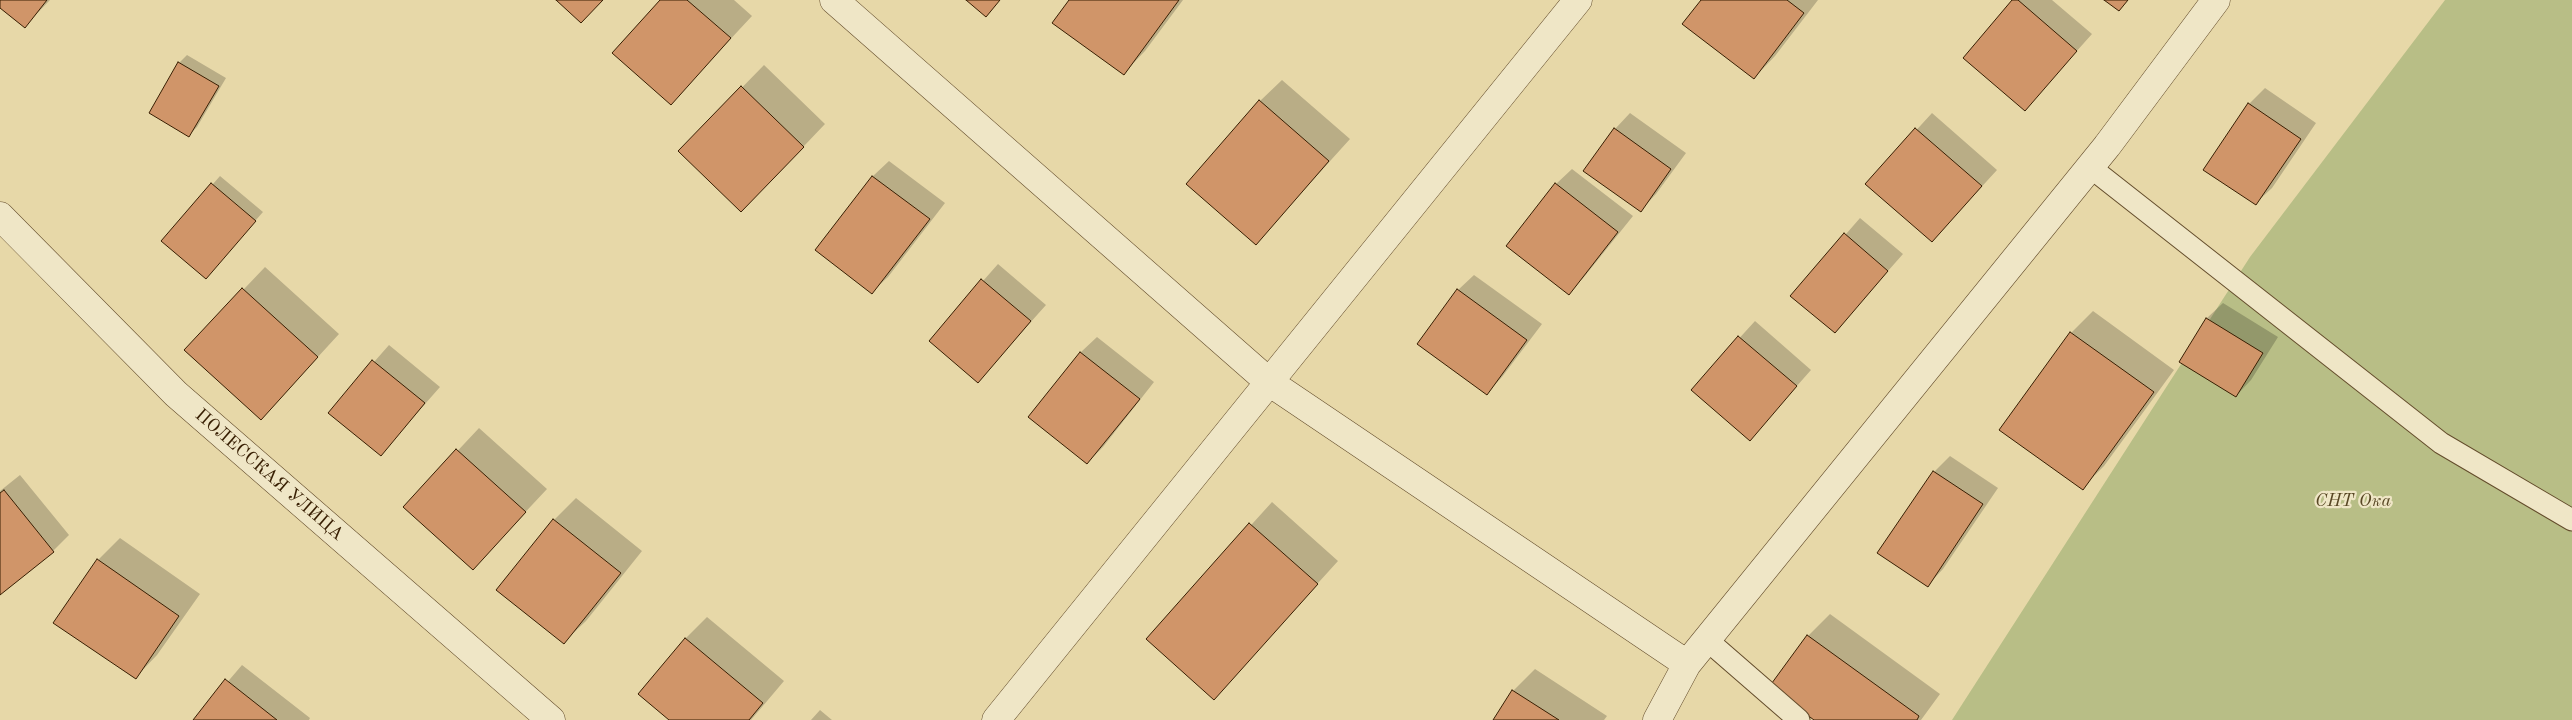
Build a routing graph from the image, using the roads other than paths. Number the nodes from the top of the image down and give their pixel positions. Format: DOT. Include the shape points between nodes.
graph roads {
  1 [pos="834,0"];
  2 [pos="1578,0"];
  3 [pos="2216,0"];
  4 [pos="2090,167"];
  5 [pos="0,216"];
  6 [pos="1270,382"];
  7 [pos="2572,520"];
  8 [pos="1707,640"];
  9 [pos="1687,664"];
  10 [pos="551,720"];
  11 [pos="996,720"];
  12 [pos="1657,720"];
  13 [pos="1799,720"];
  1 -- 6 [label="street"];
  2 -- 6 [label="street"];
  3 -- 4 [label="street"];
  4 -- 7 [label="lane" via="2441,443"];
  4 -- 8 [label="street"];
  5 -- 10 [label="street, ПОЛЕССКАЯ УЛИЦА" via="176,394"];
  6 -- 9 [label="street"];
  6 -- 11 [label="street"];
  8 -- 9 [label="street"];
  8 -- 13 [label="lane"];
  9 -- 12 [label="street"];
}
